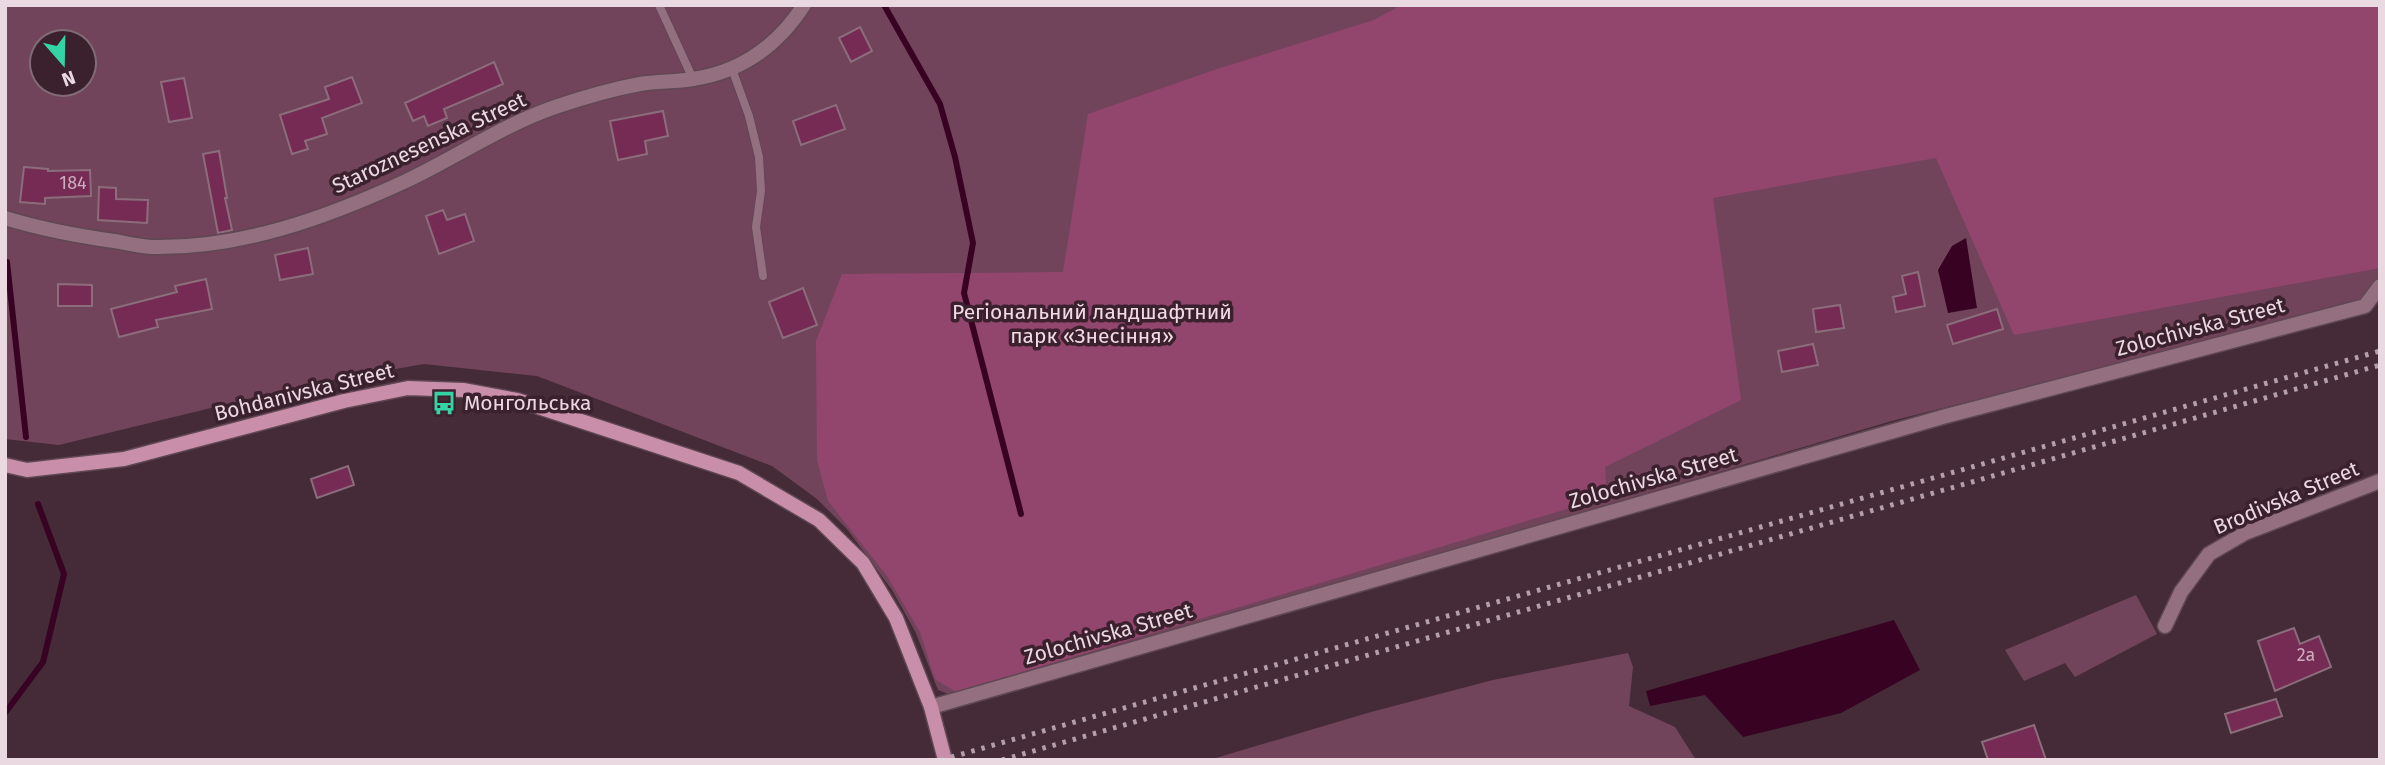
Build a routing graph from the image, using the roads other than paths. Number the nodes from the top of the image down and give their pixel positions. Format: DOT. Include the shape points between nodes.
graph roads {
  1 [pos="659,5"];
  2 [pos="804,5"];
  3 [pos="732,69"];
  4 [pos="693,79"];
  5 [pos="5,218"];
  6 [pos="763,276"];
  7 [pos="2380,286"];
  8 [pos="5,466"];
  9 [pos="2380,481"];
  10 [pos="2165,626"];
  11 [pos="931,707"];
  12 [pos="945,760"];
  1 -- 4 [label="lane"];
  2 -- 3 [label="street, Staroznesenska Street" via="774,42"];
  3 -- 4 [label="street, Staroznesenska Street"];
  3 -- 6 [label="lane" via="760,158 757,228"];
  4 -- 5 [label="street, Staroznesenska Street" via="642,84 556,107 515,123 407,181 264,235 149,247"];
  7 -- 11 [label="street, Zolochivska Street" via="2365,306 1946,415"];
  8 -- 11 [label="main road, Bohdanivska Street" via="27,470 124,459 408,388 463,390 517,400 739,473 819,520 863,563 896,618"];
  9 -- 10 [label="street, Brodivska Street" via="2245,533 2209,554 2181,592"];
  11 -- 12 [label="main road, Bohdanivska Street"];
}
